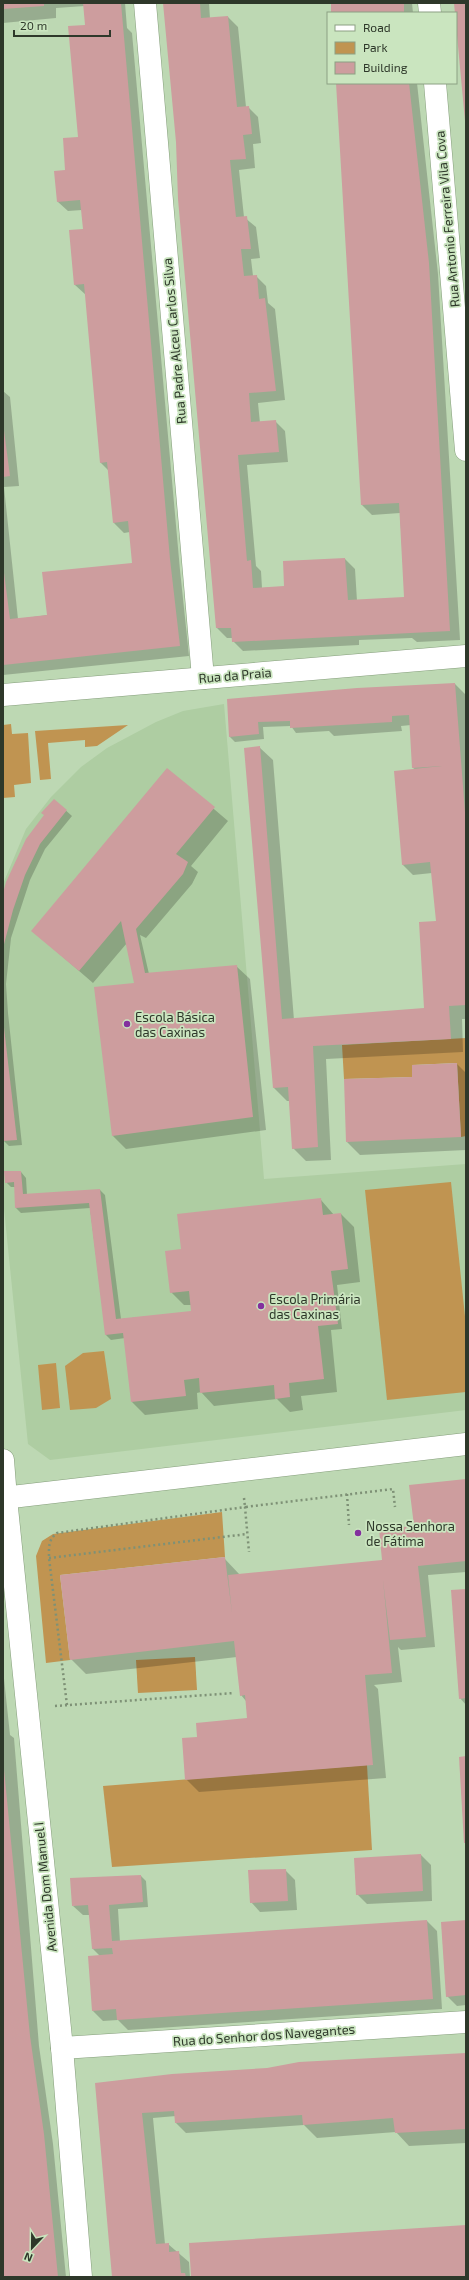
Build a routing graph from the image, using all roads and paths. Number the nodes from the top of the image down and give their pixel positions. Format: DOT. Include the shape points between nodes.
graph roads {
  1 [pos="145,3"];
  2 [pos="435,84"];
  3 [pos="466,450"];
  4 [pos="466,656"];
  5 [pos="203,678"];
  6 [pos="3,695"];
  7 [pos="466,1444"];
  8 [pos="3,1460"];
  9 [pos="393,1484"];
  10 [pos="393,1489"];
  11 [pos="347,1494"];
  12 [pos="244,1496"];
  13 [pos="4,1498"];
  14 [pos="245,1507"];
  15 [pos="395,1507"];
  16 [pos="349,1525"];
  17 [pos="247,1534"];
  18 [pos="249,1552"];
  19 [pos="49,1558"];
  20 [pos="234,1693"];
  21 [pos="67,1705"];
  22 [pos="52,1706"];
  23 [pos="466,2022"];
  24 [pos="62,2048"];
  25 [pos="81,2277"];
  1 -- 5 [label="street, Rua Padre Alceu Carlos Silva"];
  2 -- 3 [label="street, Rua Antonio Ferreira Vila Cova"];
  4 -- 5 [label="street, Rua da Praia"];
  5 -- 6 [label="street, Rua da Praia"];
  7 -- 13 [label="street"];
  8 -- 13 [label="street, Avenida Dom Manuel I"];
  9 -- 10 [label="path"];
  10 -- 11 [label="path"];
  10 -- 15 [label="path"];
  11 -- 14 [label="path"];
  11 -- 16 [label="path"];
  12 -- 14 [label="path"];
  13 -- 24 [label="street, Avenida Dom Manuel I"];
  14 -- 17 [label="path"];
  14 -- 19 [label="path" via="57,1533 51,1537 48,1544"];
  17 -- 18 [label="path"];
  17 -- 19 [label="path"];
  19 -- 21 [label="path"];
  20 -- 21 [label="path"];
  21 -- 22 [label="path"];
  23 -- 24 [label="street, Rua do Senhor dos Navegantes"];
  24 -- 25 [label="street, Avenida Dom Manuel I"];
}
